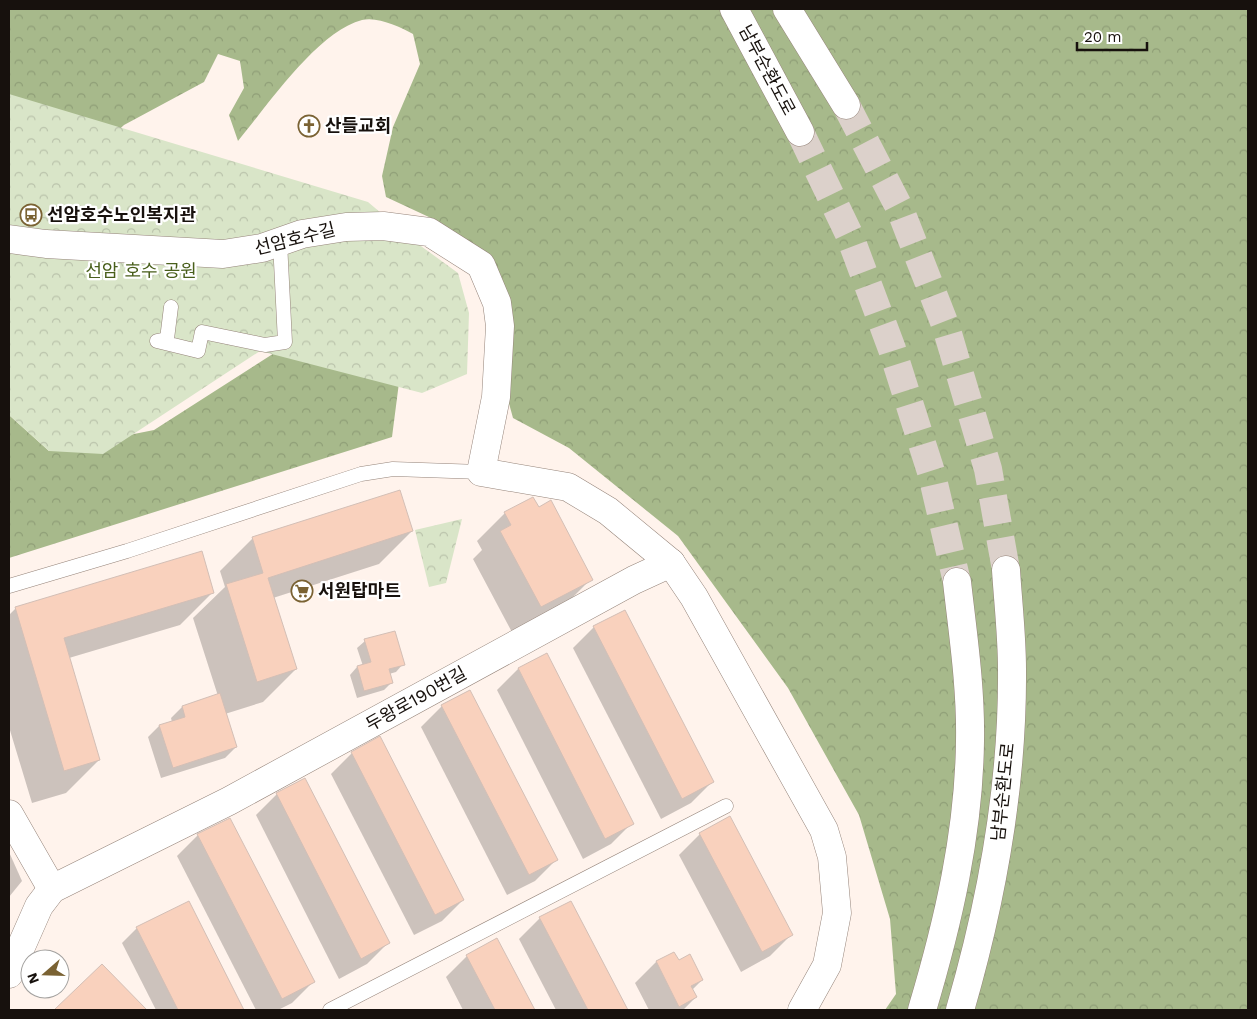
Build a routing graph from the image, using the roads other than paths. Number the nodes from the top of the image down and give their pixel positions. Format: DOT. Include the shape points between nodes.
graph roads {
  1 [pos="734,9"];
  2 [pos="787,9"];
  3 [pos="846,105"];
  4 [pos="800,132"];
  5 [pos="9,239"];
  6 [pos="280,242"];
  7 [pos="170,307"];
  8 [pos="481,472"];
  9 [pos="671,563"];
  10 [pos="1006,570"];
  11 [pos="957,582"];
  12 [pos="9,586"];
  13 [pos="726,806"];
  14 [pos="9,814"];
  15 [pos="52,890"];
  16 [pos="9,974"];
  17 [pos="330,1010"];
  18 [pos="802,1010"];
  19 [pos="922,1010"];
  20 [pos="961,1010"];
  1 -- 4 [label="street, 남부순환도로"];
  2 -- 3 [label="street"];
  5 -- 6 [label="street, 선암호수길" via="223,254"];
  6 -- 7 [label="lane" via="285,342 264,345 202,332 198,351 157,341 167,339"];
  6 -- 8 [label="street, 선암호수길" via="302,234 346,227 383,226 428,232 481,265 497,303 500,326 496,397"];
  8 -- 9 [label="street" via="568,486 608,511"];
  8 -- 12 [label="lane" via="392,469 361,474 128,551"];
  9 -- 15 [label="street, 두왕로190번길" via="634,580 229,801"];
  9 -- 18 [label="street" via="694,597 824,830 832,857 838,913 827,965"];
  10 -- 20 [label="street, 남부순환도로" via="1012,669 1003,809 992,886"];
  11 -- 19 [label="street, 남부순환도로" via="968,674 970,742 966,807 955,883"];
  13 -- 17 [label="lane"];
  14 -- 15 [label="street"];
  15 -- 16 [label="street, 두왕로190번길" via="39,906"];
}
